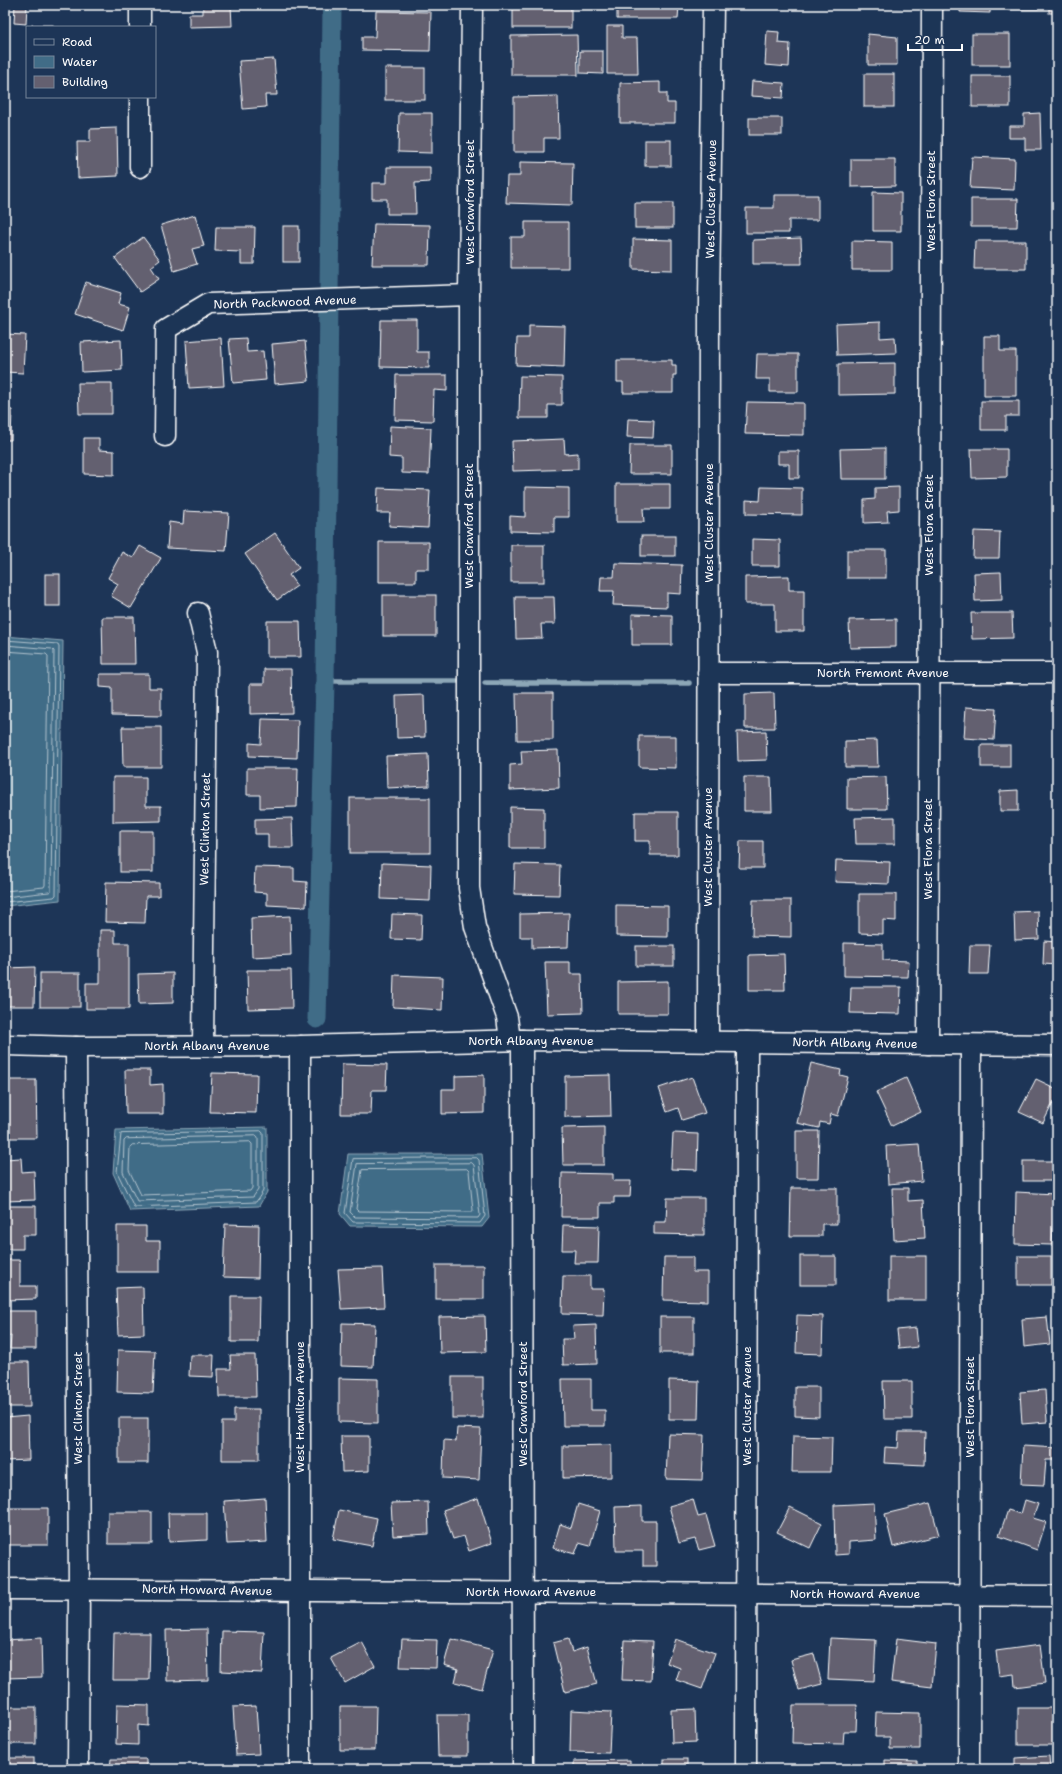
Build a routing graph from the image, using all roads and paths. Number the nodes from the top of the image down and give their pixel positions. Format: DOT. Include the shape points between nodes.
graph roads {
  1 [pos="140,5"];
  2 [pos="472,5"];
  3 [pos="713,5"];
  4 [pos="932,5"];
  5 [pos="140,26"];
  6 [pos="140,98"];
  7 [pos="140,167"];
  8 [pos="469,295"];
  9 [pos="165,436"];
  10 [pos="198,613"];
  11 [pos="708,673"];
  12 [pos="929,673"];
  13 [pos="1057,673"];
  14 [pos="516,1040"];
  15 [pos="708,1042"];
  16 [pos="747,1042"];
  17 [pos="928,1044"];
  18 [pos="971,1044"];
  19 [pos="1057,1044"];
  20 [pos="5,1045"];
  21 [pos="203,1046"];
  22 [pos="300,1046"];
  23 [pos="76,1047"];
  24 [pos="79,1588"];
  25 [pos="5,1589"];
  26 [pos="301,1591"];
  27 [pos="524,1592"];
  28 [pos="747,1593"];
  29 [pos="970,1595"];
  30 [pos="1057,1596"];
  31 [pos="78,1769"];
  32 [pos="300,1769"];
  33 [pos="523,1769"];
  34 [pos="746,1769"];
  35 [pos="969,1769"];
  1 -- 5 [label="street"];
  2 -- 8 [label="street, West Crawford Street"];
  3 -- 11 [label="street, West Cluster Avenue"];
  4 -- 12 [label="street, West Flora Street"];
  6 -- 7 [label="street"];
  8 -- 9 [label="street, North Packwood Avenue" via="208,304 166,329"];
  8 -- 14 [label="street, West Crawford Street" via="469,888 475,927"];
  10 -- 21 [label="street, West Clinton Street" via="206,652"];
  11 -- 12 [label="street, North Fremont Avenue"];
  11 -- 15 [label="street, West Cluster Avenue"];
  12 -- 13 [label="street, North Fremont Avenue"];
  12 -- 17 [label="street, West Flora Street"];
  14 -- 15 [label="street, North Albany Avenue"];
  14 -- 22 [label="street, North Albany Avenue"];
  14 -- 27 [label="street, West Crawford Street"];
  15 -- 16 [label="street, North Albany Avenue"];
  16 -- 17 [label="street, North Albany Avenue"];
  16 -- 28 [label="street, West Cluster Avenue"];
  17 -- 18 [label="street, North Albany Avenue"];
  18 -- 19 [label="street, North Albany Avenue"];
  18 -- 29 [label="street, West Flora Street"];
  20 -- 23 [label="street, North Albany Avenue"];
  21 -- 22 [label="street, North Albany Avenue"];
  21 -- 23 [label="street, North Albany Avenue"];
  22 -- 26 [label="street, West Hamilton Avenue"];
  23 -- 24 [label="street, West Clinton Street"];
  24 -- 25 [label="street, North Howard Avenue"];
  24 -- 26 [label="street, North Howard Avenue"];
  24 -- 31 [label="street, West Clinton Street"];
  26 -- 27 [label="street, North Howard Avenue"];
  26 -- 32 [label="street, West Hamilton Avenue"];
  27 -- 28 [label="street, North Howard Avenue"];
  27 -- 33 [label="street, West Crawford Street"];
  28 -- 29 [label="street, North Howard Avenue"];
  28 -- 34 [label="street, West Cluster Avenue"];
  29 -- 30 [label="street, North Howard Avenue"];
  29 -- 35 [label="street, West Flora Street"];
}
